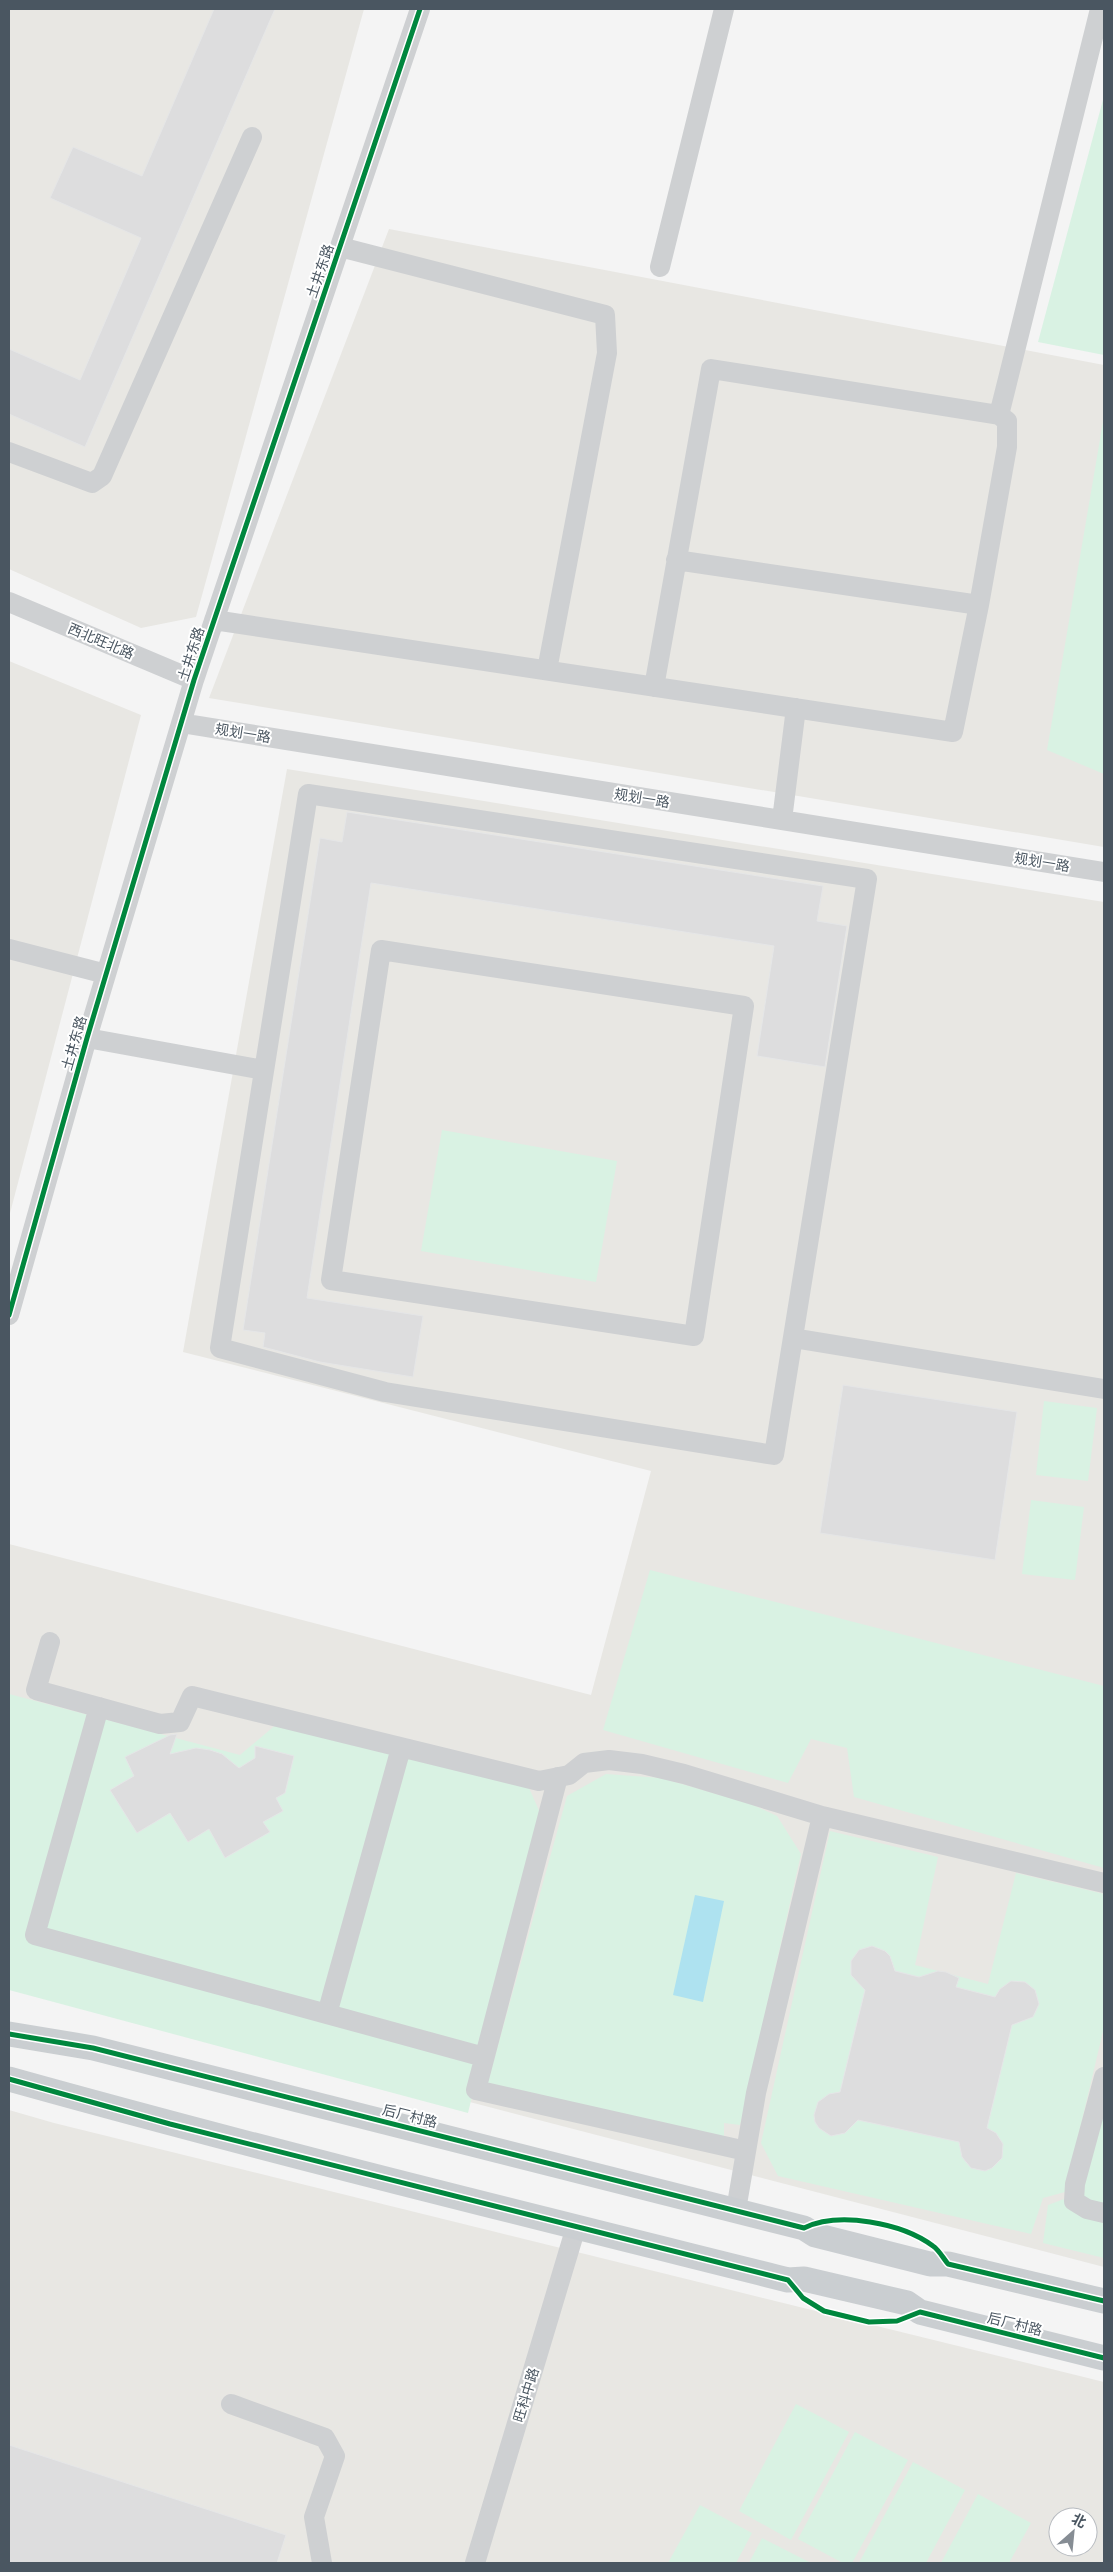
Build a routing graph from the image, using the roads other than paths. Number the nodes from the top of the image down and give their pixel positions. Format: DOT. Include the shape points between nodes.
graph roads {
  1 [pos="420,9"];
  2 [pos="724,9"];
  3 [pos="1100,9"];
  4 [pos="252,137"];
  5 [pos="340,248"];
  6 [pos="660,267"];
  7 [pos="998,415"];
  8 [pos="9,452"];
  9 [pos="676,560"];
  10 [pos="9,602"];
  11 [pos="979,606"];
  12 [pos="214,620"];
  13 [pos="547,670"];
  14 [pos="194,680"];
  15 [pos="654,687"];
  16 [pos="796,708"];
  17 [pos="181,723"];
  18 [pos="782,820"];
  19 [pos="1104,872"];
  20 [pos="9,949"];
  21 [pos="381,950"];
  22 [pos="106,974"];
  23 [pos="87,1038"];
  24 [pos="264,1070"];
  25 [pos="9,1316"];
  26 [pos="793,1338"];
  27 [pos="1104,1389"];
  28 [pos="50,1642"];
  29 [pos="99,1707"];
  30 [pos="401,1748"];
  31 [pos="558,1777"];
  32 [pos="822,1816"];
  33 [pos="1104,1883"];
  34 [pos="327,2014"];
  35 [pos="9,2034"];
  36 [pos="484,2058"];
  37 [pos="9,2079"];
  38 [pos="1104,2082"];
  39 [pos="746,2150"];
  40 [pos="736,2210"];
  41 [pos="1104,2214"];
  42 [pos="576,2227"];
  43 [pos="1104,2301"];
  44 [pos="1104,2358"];
  45 [pos="231,2404"];
  46 [pos="322,2563"];
  47 [pos="475,2563"];
  1 -- 5 [label="street, 土井东路"];
  2 -- 6 [label="street"];
  3 -- 7 [label="street"];
  4 -- 8 [label="street" via="102,476 92,483"];
  5 -- 12 [label="street, 土井东路"];
  5 -- 13 [label="street" via="605,315 607,353"];
  7 -- 9 [label="street" via="711,369"];
  7 -- 11 [label="street" via="1007,421 1007,447"];
  9 -- 11 [label="street"];
  9 -- 15 [label="street"];
  10 -- 14 [label="street, 西北旺北路"];
  11 -- 16 [label="street" via="953,732"];
  12 -- 13 [label="street"];
  12 -- 14 [label="street, 土井东路"];
  13 -- 15 [label="street"];
  14 -- 17 [label="street, 土井东路"];
  15 -- 16 [label="street"];
  16 -- 18 [label="street"];
  17 -- 18 [label="street, 规划一路"];
  17 -- 22 [label="street, 土井东路"];
  18 -- 19 [label="street, 规划一路"];
  20 -- 22 [label="street"];
  21 -- 21 [label="street" via="331,1280 694,1336 744,1006"];
  22 -- 23 [label="street, 土井东路"];
  23 -- 24 [label="street"];
  23 -- 25 [label="street, 土井东路"];
  24 -- 26 [label="street" via="220,1348 385,1392 774,1456"];
  24 -- 26 [label="street" via="308,794 867,879"];
  26 -- 27 [label="street"];
  28 -- 29 [label="street" via="36,1690"];
  29 -- 30 [label="street" via="160,1724 180,1722 192,1696"];
  29 -- 34 [label="street" via="34,1935"];
  30 -- 31 [label="street" via="540,1781"];
  30 -- 34 [label="street"];
  31 -- 32 [label="street" via="569,1775 584,1763 609,1760 642,1764"];
  31 -- 36 [label="street"];
  32 -- 33 [label="street"];
  32 -- 39 [label="street" via="756,2093"];
  34 -- 36 [label="street"];
  35 -- 40 [label="main road, 后厂村路" via="93,2048"];
  36 -- 39 [label="street" via="476,2090"];
  37 -- 42 [label="main road, 后厂村路" via="179,2126"];
  38 -- 41 [label="street" via="1075,2184 1074,2201"];
  39 -- 40 [label="street"];
  40 -- 43 [label="main road, 后厂村路" via="804,2228 816,2235 930,2264 948,2264"];
  42 -- 44 [label="main road, 后厂村路" via="788,2280 804,2279 907,2303 920,2312"];
  42 -- 47 [label="street, 旺科中路"];
  45 -- 46 [label="street" via="325,2438 334,2456 314,2517"];
}
